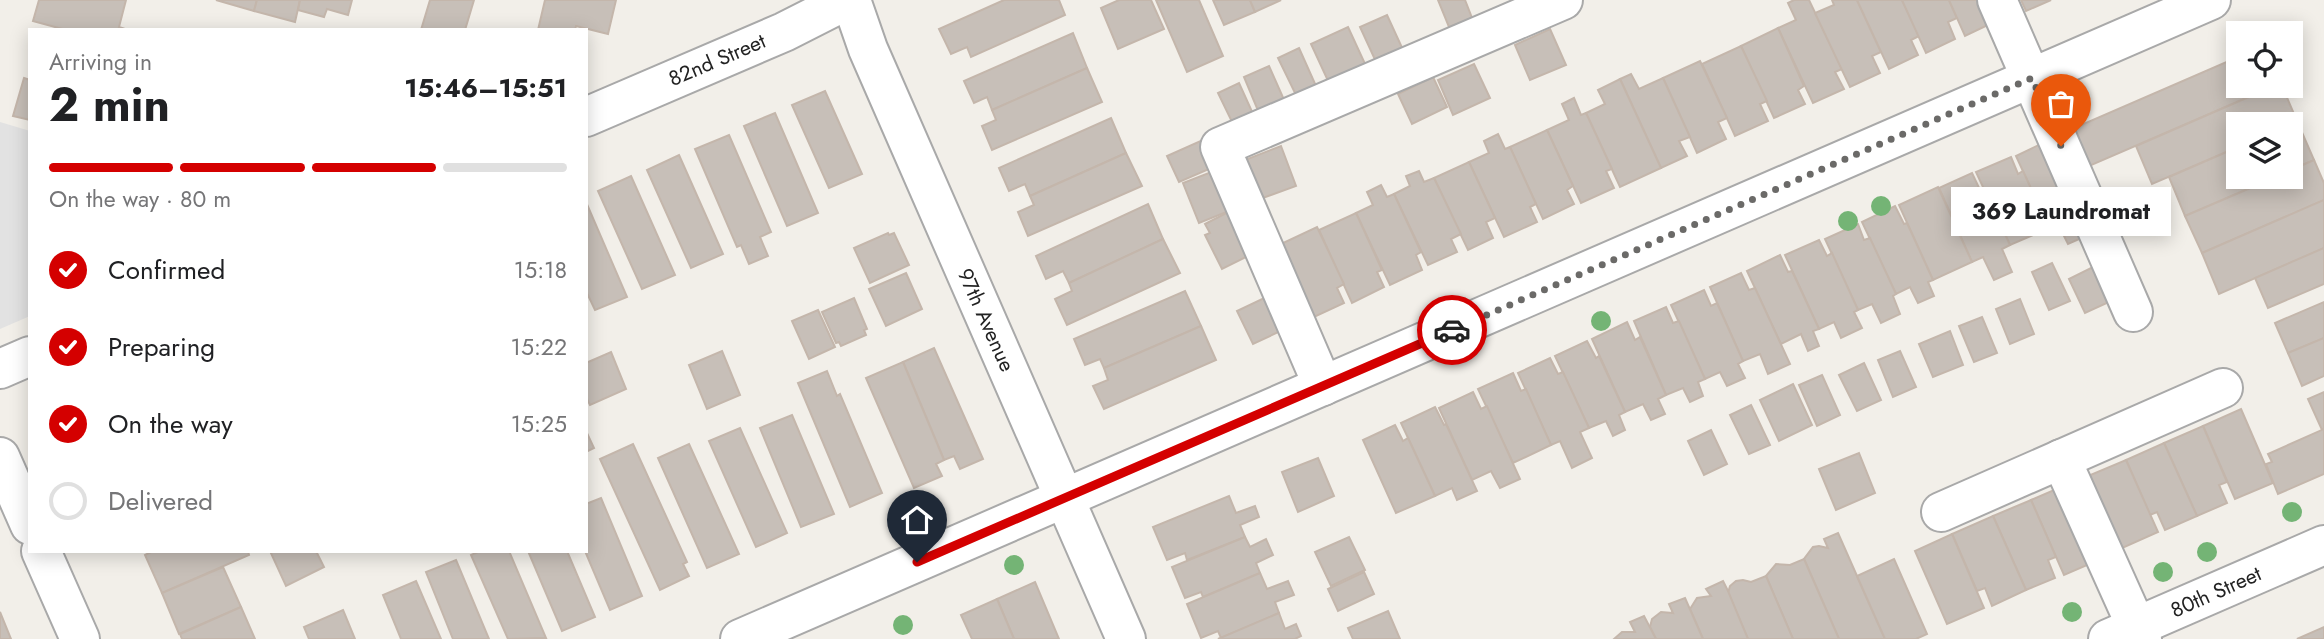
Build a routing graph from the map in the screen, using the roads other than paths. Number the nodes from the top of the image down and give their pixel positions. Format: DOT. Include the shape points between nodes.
graph roads {
  1 [pos="849,0"];
  2 [pos="1563,0"];
  3 [pos="1997,0"];
  4 [pos="2211,0"];
  5 [pos="2032,78"];
  6 [pos="588,116"];
  7 [pos="2133,312"];
  8 [pos="28,357"];
  9 [pos="0,369"];
  10 [pos="1323,386"];
  11 [pos="2223,388"];
  12 [pos="0,457"];
  13 [pos="2062,459"];
  14 [pos="1064,498"];
  15 [pos="1941,512"];
  16 [pos="28,520"];
  17 [pos="2324,545"];
  18 [pos="42,553"];
  19 [pos="2129,635"];
  20 [pos="80,639"];
  21 [pos="740,639"];
  22 [pos="1126,639"];
  1 -- 6 [label="street, 82nd Street"];
  1 -- 14 [label="street, 97th Avenue"];
  2 -- 10 [label="street" via="1220,147"];
  3 -- 5 [label="street"];
  4 -- 5 [label="street"];
  5 -- 7 [label="street"];
  5 -- 10 [label="street"];
  8 -- 9 [label="street"];
  10 -- 14 [label="street"];
  11 -- 13 [label="street"];
  12 -- 16 [label="street"];
  13 -- 15 [label="street"];
  13 -- 19 [label="street"];
  14 -- 21 [label="street"];
  14 -- 22 [label="street, 97th Avenue"];
  17 -- 19 [label="street, 80th Street"];
  18 -- 20 [label="street"];
}
